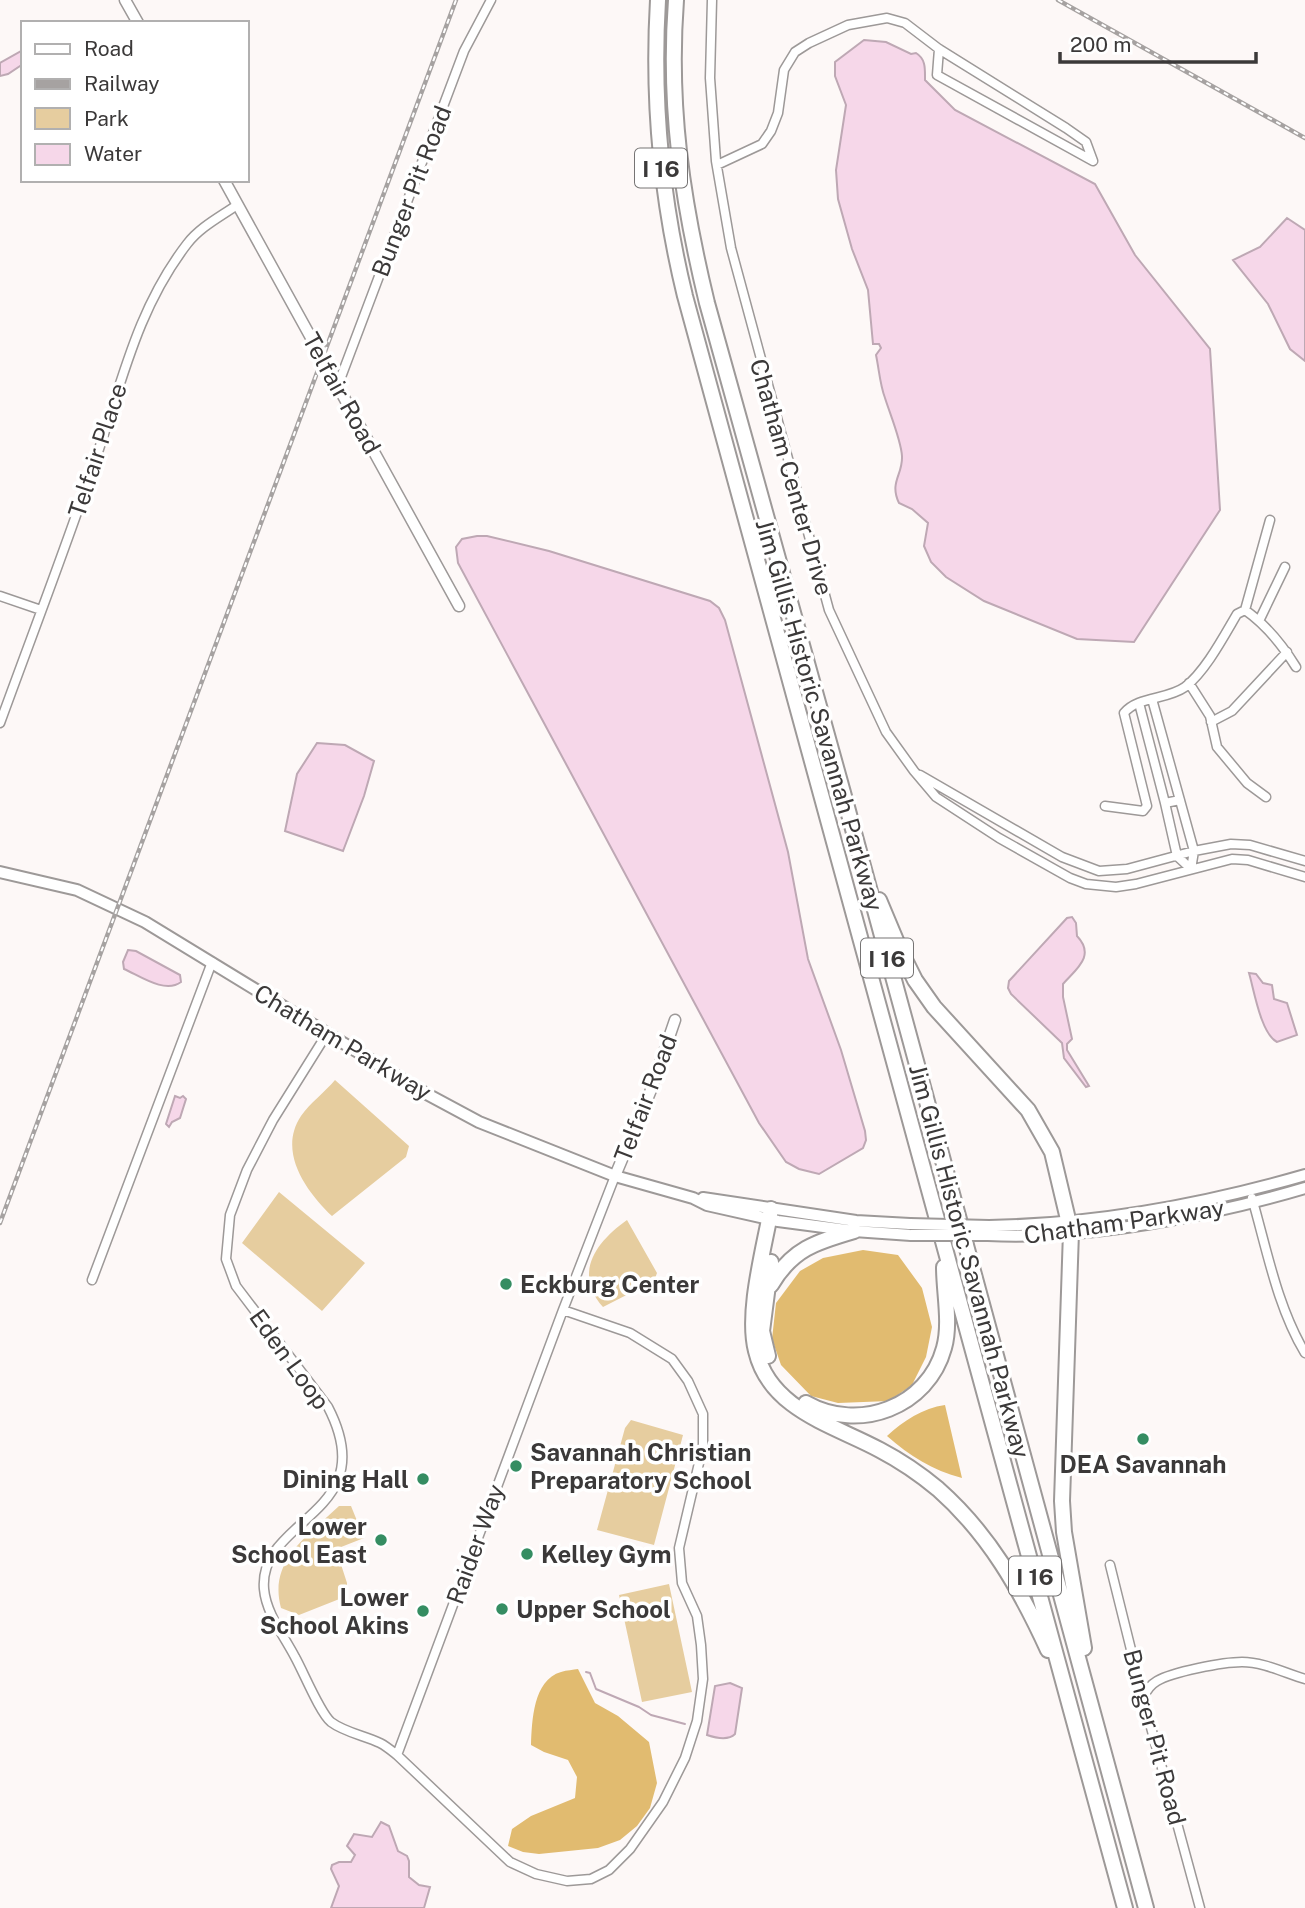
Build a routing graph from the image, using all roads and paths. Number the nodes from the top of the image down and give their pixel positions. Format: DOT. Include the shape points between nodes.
graph roads {
  1 [pos="125,0"];
  2 [pos="491,0"];
  3 [pos="658,0"];
  4 [pos="676,0"];
  5 [pos="712,0"];
  6 [pos="137,21"];
  7 [pos="939,49"];
  8 [pos="717,165"];
  9 [pos="225,182"];
  10 [pos="237,205"];
  11 [pos="338,385"];
  12 [pos="1270,520"];
  13 [pos="1285,567"];
  14 [pos="0,596"];
  15 [pos="459,606"];
  16 [pos="41,610"];
  17 [pos="1245,610"];
  18 [pos="1259,621"];
  19 [pos="1287,652"];
  20 [pos="1296,667"];
  21 [pos="1189,683"];
  22 [pos="1153,699"];
  23 [pos="1139,703"];
  24 [pos="1211,722"];
  25 [pos="0,723"];
  26 [pos="914,771"];
  27 [pos="1266,797"];
  28 [pos="1180,800"];
  29 [pos="1165,803"];
  30 [pos="1105,806"];
  31 [pos="856,840"];
  32 [pos="1195,851"];
  33 [pos="1177,856"];
  34 [pos="1305,861"];
  35 [pos="1191,869"];
  36 [pos="0,872"];
  37 [pos="1305,877"];
  38 [pos="212,962"];
  39 [pos="675,1020"];
  40 [pos="328,1032"];
  41 [pos="1305,1175"];
  42 [pos="615,1176"];
  43 [pos="1305,1188"];
  44 [pos="1250,1190"];
  45 [pos="1254,1202"];
  46 [pos="774,1215"];
  47 [pos="1071,1227"];
  48 [pos="910,1230"];
  49 [pos="854,1231"];
  50 [pos="944,1245"];
  51 [pos="92,1280"];
  52 [pos="562,1310"];
  53 [pos="764,1310"];
  54 [pos="1305,1353"];
  55 [pos="1110,1565"];
  56 [pos="1305,1679"];
  57 [pos="1068,1695"];
  58 [pos="1143,1698"];
  59 [pos="1091,1705"];
  60 [pos="397,1755"];
  61 [pos="1125,1908"];
  62 [pos="1146,1908"];
  63 [pos="1200,1908"];
  1 -- 6 [label="street"];
  2 -- 11 [label="street, Bunger Pit Road" via="464,51"];
  3 -- 50 [label="highway, Jim Gillis Historic Savannah Parkway / I 16" via="657,124 673,248"];
  4 -- 31 [label="highway, Jim Gillis Historic Savannah Parkway / I 16" via="674,109 689,228"];
  5 -- 8 [label="street, Chatham Center Drive" via="709,78"];
  7 -- 7 [label="street" via="1086,142 1093,161 937,75"];
  7 -- 8 [label="street" via="905,23 887,18 848,24 809,43 794,52 783,70 778,113 762,144"];
  8 -- 26 [label="street, Chatham Center Drive" via="746,309 829,610 886,732"];
  9 -- 10 [label="street, Telfair Road"];
  10 -- 11 [label="street, Telfair Road"];
  10 -- 16 [label="street, Telfair Place" via="189,242 137,332"];
  11 -- 15 [label="street, Telfair Road"];
  12 -- 17 [label="street"];
  13 -- 18 [label="street"];
  14 -- 16 [label="street"];
  16 -- 25 [label="street, Telfair Place"];
  17 -- 18 [label="street"];
  17 -- 21 [label="street" via="1237,614"];
  18 -- 19 [label="street"];
  19 -- 20 [label="street"];
  19 -- 24 [label="street" via="1232,711"];
  21 -- 22 [label="street"];
  21 -- 24 [label="street"];
  22 -- 23 [label="street"];
  22 -- 28 [label="street"];
  23 -- 29 [label="street"];
  23 -- 30 [label="street" via="1124,713 1147,806 1143,811"];
  24 -- 27 [label="street" via="1217,747 1230,765"];
  26 -- 33 [label="street, Chatham Center Drive" via="1082,866 1113,871"];
  26 -- 35 [label="street, Chatham Center Drive" via="936,797 961,815 1086,884 1116,887"];
  28 -- 29 [label="street"];
  28 -- 32 [label="street"];
  29 -- 33 [label="street"];
  31 -- 47 [label="highway" via="915,980 951,1028 1039,1126 1052,1152"];
  31 -- 59 [label="highway, Jim Gillis Historic Savannah Parkway / I 16"];
  32 -- 33 [label="street, Chatham Center Drive"];
  32 -- 34 [label="street, Chatham Center Drive" via="1250,845"];
  32 -- 35 [label="street"];
  33 -- 35 [label="street"];
  35 -- 37 [label="street, Chatham Center Drive" via="1248,860"];
  36 -- 38 [label="main road, Chatham Parkway" via="76,890 145,922"];
  38 -- 40 [label="main road, Chatham Parkway"];
  38 -- 51 [label="street"];
  39 -- 42 [label="street, Telfair Road"];
  40 -- 42 [label="main road, Chatham Parkway" via="479,1122"];
  40 -- 60 [label="street, Eden Loop" via="247,1170 230,1215 226,1259 236,1286 328,1407 343,1444 331,1495 271,1555 264,1590 271,1612 330,1721 382,1743"];
  41 -- 44 [label="main road, Chatham Parkway"];
  42 -- 46 [label="main road, Chatham Parkway"];
  42 -- 52 [label="street, Raider Way"];
  43 -- 45 [label="main road, Chatham Parkway"];
  44 -- 45 [label="street"];
  44 -- 47 [label="main road, Chatham Parkway"];
  45 -- 47 [label="main road, Chatham Parkway" via="1158,1221"];
  45 -- 54 [label="street" via="1271,1272"];
  46 -- 48 [label="main road, Chatham Parkway"];
  46 -- 49 [label="main road, Chatham Parkway"];
  46 -- 53 [label="highway"];
  46 -- 57 [label="highway" via="753,1319 756,1351 766,1375 791,1404 902,1462 961,1510 993,1547 1018,1587"];
  47 -- 48 [label="main road, Chatham Parkway, bridge"];
  47 -- 59 [label="highway" via="1062,1501"];
  48 -- 49 [label="main road, Chatham Parkway"];
  49 -- 53 [label="highway" via="816,1241 796,1254 771,1286"];
  50 -- 53 [label="highway" via="944,1347 927,1382 899,1406 862,1416 835,1414 799,1399 772,1368 762,1331"];
  50 -- 57 [label="highway, Jim Gillis Historic Savannah Parkway / I 16"];
  52 -- 60 [label="street, Raider Way"];
  52 -- 60 [label="street, Eden Loop" via="630,1333 672,1359 703,1414 703,1446 679,1548 682,1583 696,1616 703,1679 685,1758 663,1802 630,1849 609,1870 591,1879 567,1881 510,1862"];
  55 -- 58 [label="street, Bunger Pit Road"];
  56 -- 58 [label="street" via="1242,1662 1158,1679"];
  57 -- 61 [label="highway, Jim Gillis Historic Savannah Parkway / I 16"];
  58 -- 63 [label="street, Bunger Pit Road"];
  59 -- 62 [label="highway, Jim Gillis Historic Savannah Parkway / I 16"];
}
